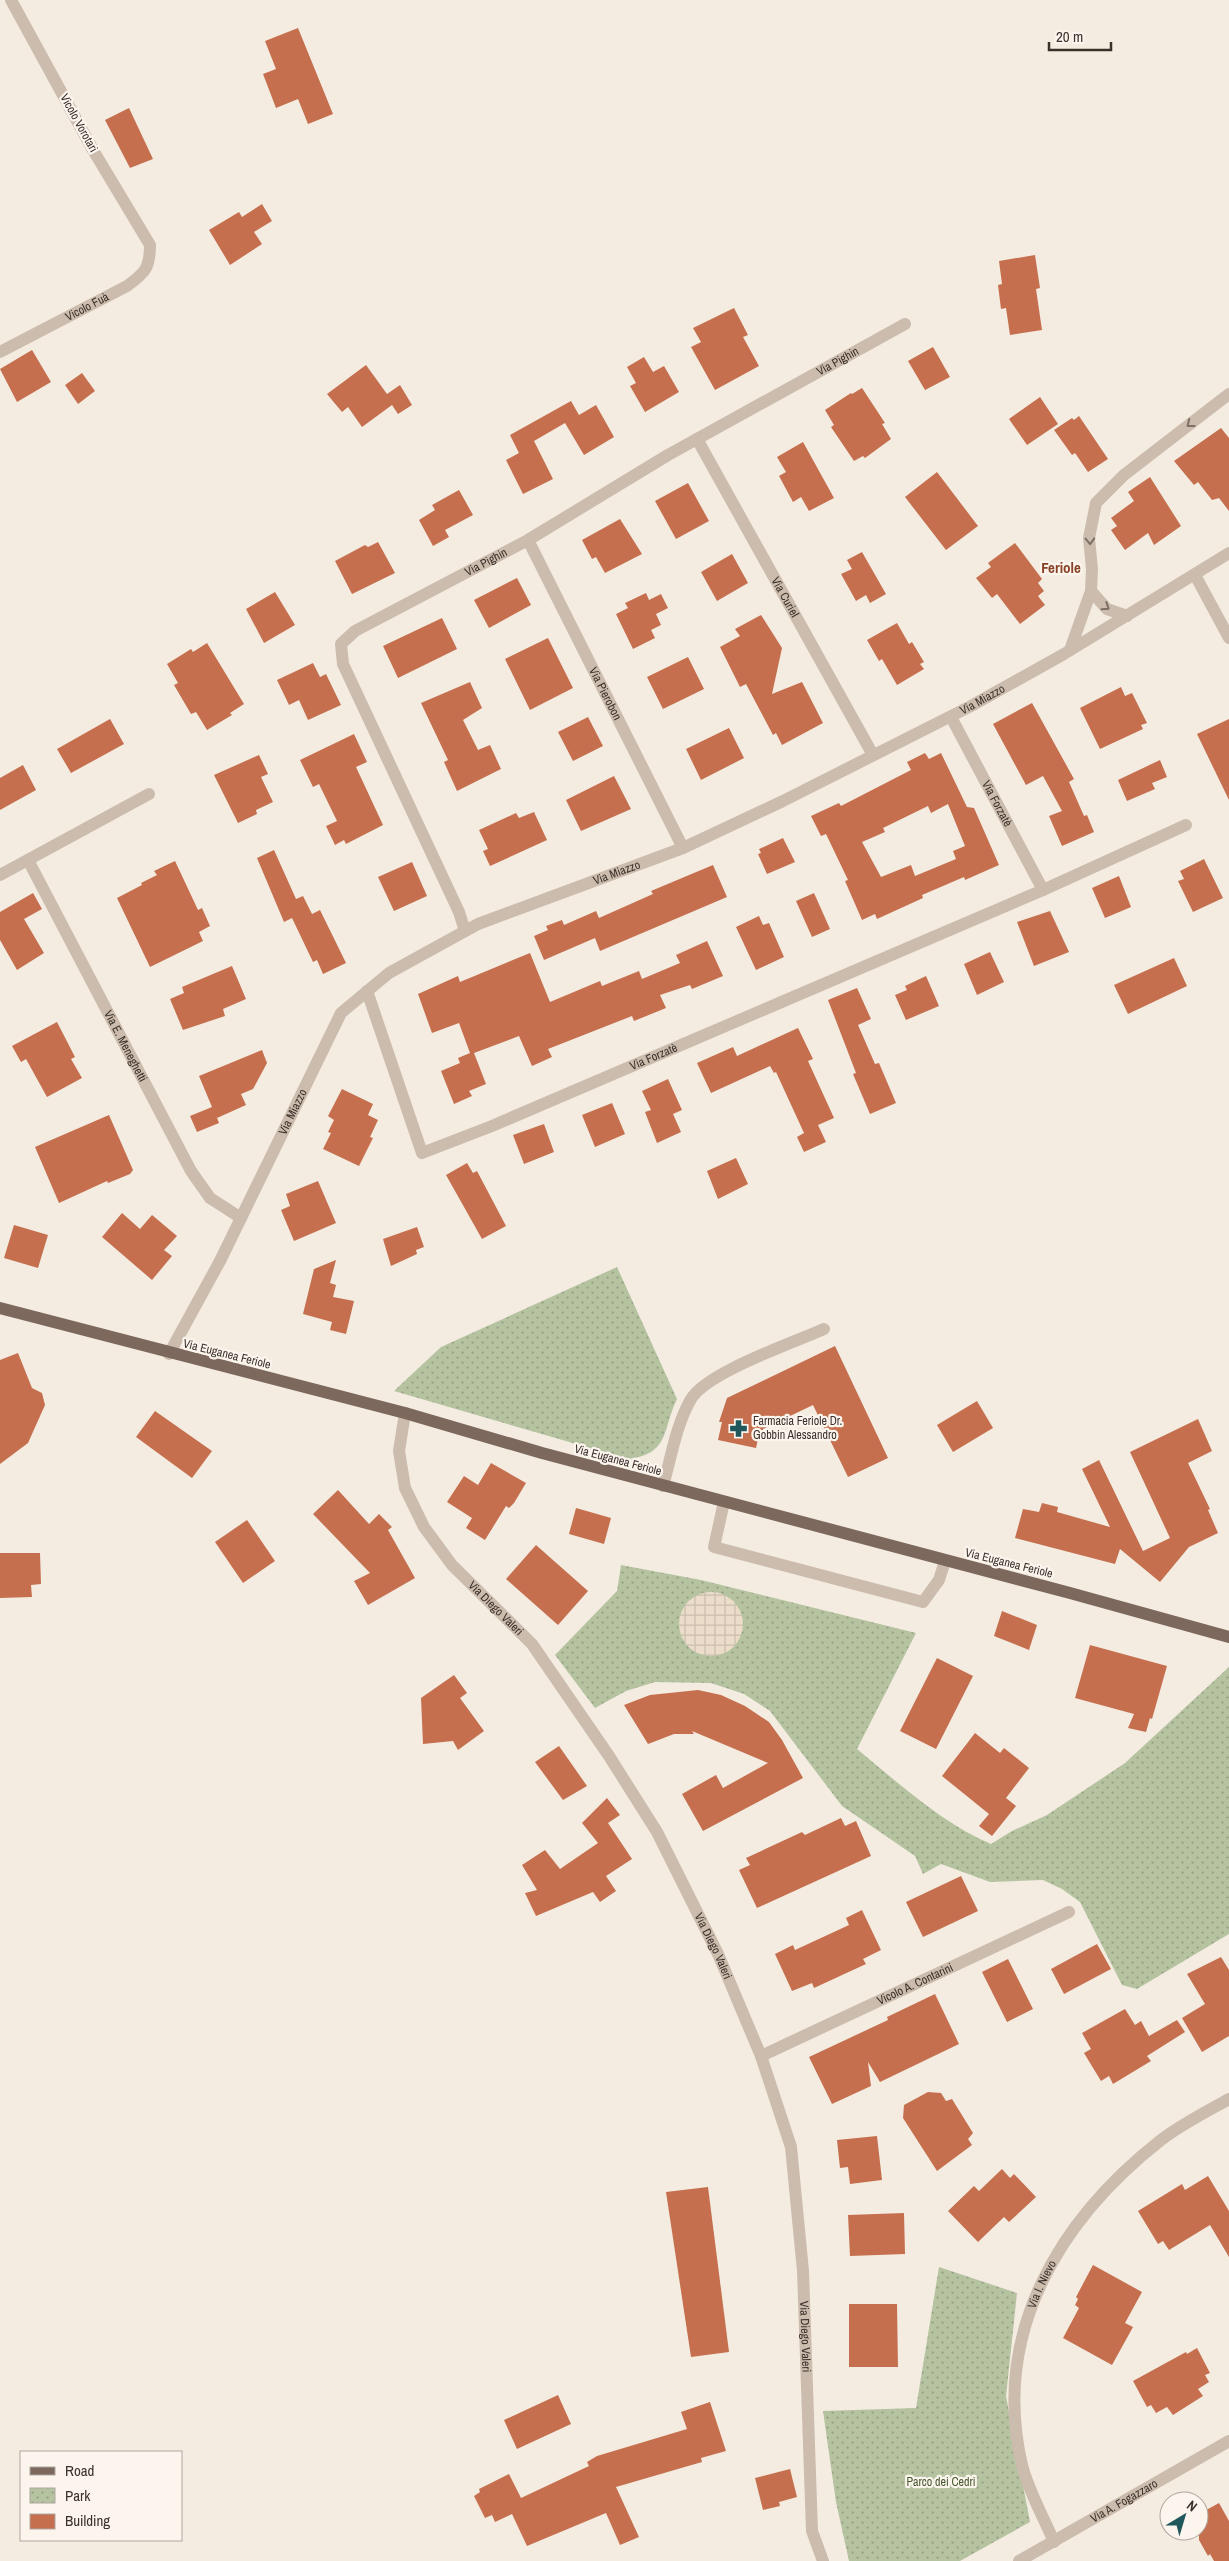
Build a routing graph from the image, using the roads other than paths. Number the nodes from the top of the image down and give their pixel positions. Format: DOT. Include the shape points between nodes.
graph roads {
  1 [pos="11,0"];
  2 [pos="150,245"];
  3 [pos="905,324"];
  4 [pos="0,352"];
  5 [pos="1229,394"];
  6 [pos="697,439"];
  7 [pos="528,540"];
  8 [pos="1229,553"];
  9 [pos="1195,575"];
  10 [pos="1091,591"];
  11 [pos="1127,616"];
  12 [pos="1229,638"];
  13 [pos="1070,650"];
  14 [pos="950,717"];
  15 [pos="874,755"];
  16 [pos="149,794"];
  17 [pos="1186,826"];
  18 [pos="683,848"];
  19 [pos="28,860"];
  20 [pos="0,875"];
  21 [pos="1043,890"];
  22 [pos="465,931"];
  23 [pos="367,991"];
  24 [pos="241,1218"];
  25 [pos="0,1308"];
  26 [pos="824,1328"];
  27 [pos="169,1354"];
  28 [pos="404,1413"];
  29 [pos="663,1486"];
  30 [pos="724,1502"];
  31 [pos="945,1561"];
  32 [pos="1229,1637"];
  33 [pos="1069,1912"];
  34 [pos="761,2056"];
  35 [pos="1229,2099"];
  36 [pos="1229,2441"];
  37 [pos="1054,2542"];
  38 [pos="823,2561"];
  39 [pos="1019,2561"];
  1 -- 2 [label="street, Vicolo Vorotari" via="93,150"];
  2 -- 4 [label="street, Vicolo Fuà" via="150,262 127,286"];
  3 -- 6 [label="street, Via Pighin"];
  5 -- 10 [label="street, one-way" via="1124,475 1096,503 1088,538"];
  6 -- 7 [label="street, Via Pighin"];
  6 -- 15 [label="street, Via Curiel"];
  7 -- 18 [label="street, Via Pierobon"];
  7 -- 22 [label="street, Via Pighin" via="355,631 341,644 343,664"];
  8 -- 9 [label="street, Via Miazzo"];
  9 -- 11 [label="street, Via Miazzo"];
  9 -- 12 [label="street"];
  10 -- 11 [label="street, one-way" via="1107,609"];
  10 -- 13 [label="street"];
  11 -- 13 [label="street, Via Miazzo"];
  13 -- 14 [label="street, Via Miazzo"];
  14 -- 15 [label="street, Via Miazzo"];
  14 -- 21 [label="street, Via Forzatè"];
  15 -- 18 [label="street, Via Miazzo"];
  16 -- 19 [label="street"];
  17 -- 21 [label="street, Via Forzatè"];
  18 -- 22 [label="street, Via Miazzo"];
  19 -- 20 [label="street"];
  19 -- 24 [label="street, Via E. Meneghetti" via="191,1171 210,1198"];
  21 -- 23 [label="street, Via Forzatè" via="422,1153"];
  22 -- 23 [label="street, Via Miazzo" via="390,973"];
  23 -- 24 [label="street, Via Miazzo" via="341,1013"];
  24 -- 27 [label="street, Via Miazzo"];
  25 -- 27 [label="main road, Via Euganea Feriole"];
  26 -- 29 [label="street" via="715,1377 692,1398 681,1420"];
  27 -- 28 [label="main road, Via Euganea Feriole"];
  28 -- 29 [label="main road, Via Euganea Feriole"];
  28 -- 34 [label="street, Via Diego Valeri" via="399,1451 405,1488 424,1527 452,1565 532,1644 609,1756 661,1841 718,1954"];
  29 -- 30 [label="main road, Via Euganea Feriole"];
  30 -- 31 [label="main road, Via Euganea Feriole"];
  30 -- 31 [label="street" via="714,1547 923,1602 939,1580"];
  31 -- 32 [label="main road, Via Euganea Feriole"];
  33 -- 34 [label="street, Vicolo A. Contarini"];
  34 -- 38 [label="street, Via Diego Valeri" via="791,2147 803,2271 812,2531"];
  35 -- 37 [label="street, Via I. Nievo" via="1162,2140 1124,2172 1087,2210 1056,2253 1032,2301 1018,2348 1012,2397 1022,2466"];
  36 -- 37 [label="street, Via A. Fogazzaro"];
  37 -- 39 [label="street, Via A. Fogazzaro"];
}
